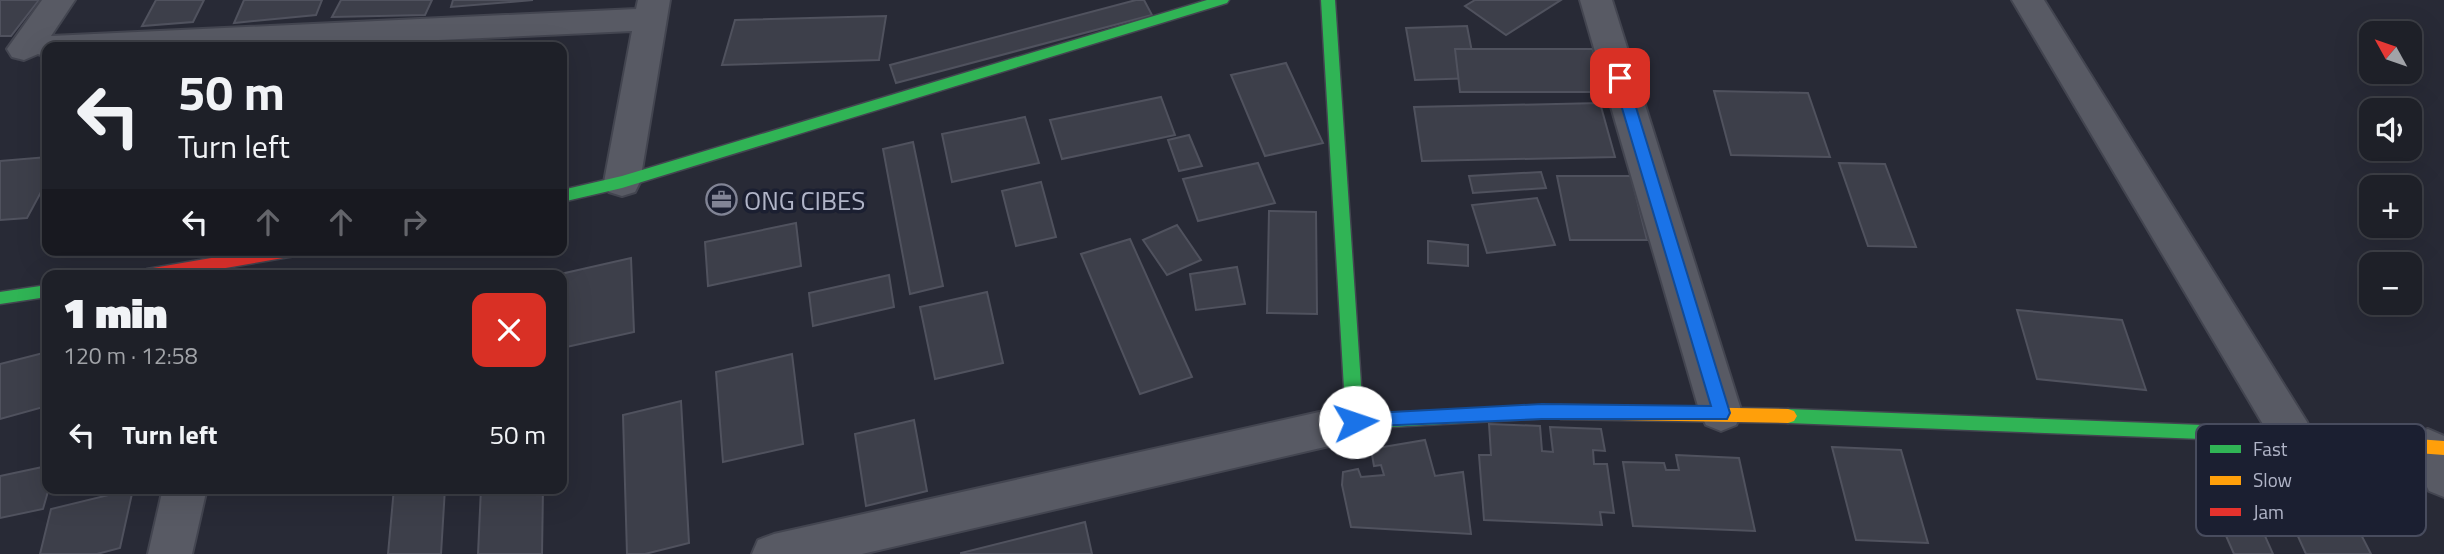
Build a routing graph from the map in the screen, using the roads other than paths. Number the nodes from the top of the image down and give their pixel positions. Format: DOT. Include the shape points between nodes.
graph roads {
  1 [pos="59,0"];
  2 [pos="1222,0"];
  3 [pos="1328,0"];
  4 [pos="1596,0"];
  5 [pos="2028,0"];
  6 [pos="652,10"];
  7 [pos="129,42"];
  8 [pos="31,48"];
  9 [pos="622,182"];
  10 [pos="567,195"];
  11 [pos="275,256"];
  12 [pos="236,268"];
  13 [pos="211,270"];
  14 [pos="42,291"];
  15 [pos="0,298"];
  16 [pos="1721,413"];
  17 [pos="1355,422"];
  18 [pos="2285,424"];
  19 [pos="2196,431"];
  20 [pos="184,494"];
  21 [pos="170,554"];
  22 [pos="774,554"];
  1 -- 8 [label="street"];
  2 -- 9 [label="street"];
  3 -- 17 [label="street"];
  4 -- 16 [label="street"];
  5 -- 18 [label="street"];
  6 -- 7 [label="street"];
  6 -- 9 [label="street"];
  9 -- 10 [label="street"];
  11 -- 12 [label="street"];
  12 -- 13 [label="street"];
  14 -- 15 [label="street"];
  16 -- 17 [label="street" via="1542,412"];
  16 -- 19 [label="street"];
  17 -- 22 [label="street"];
  20 -- 21 [label="street"];
}
